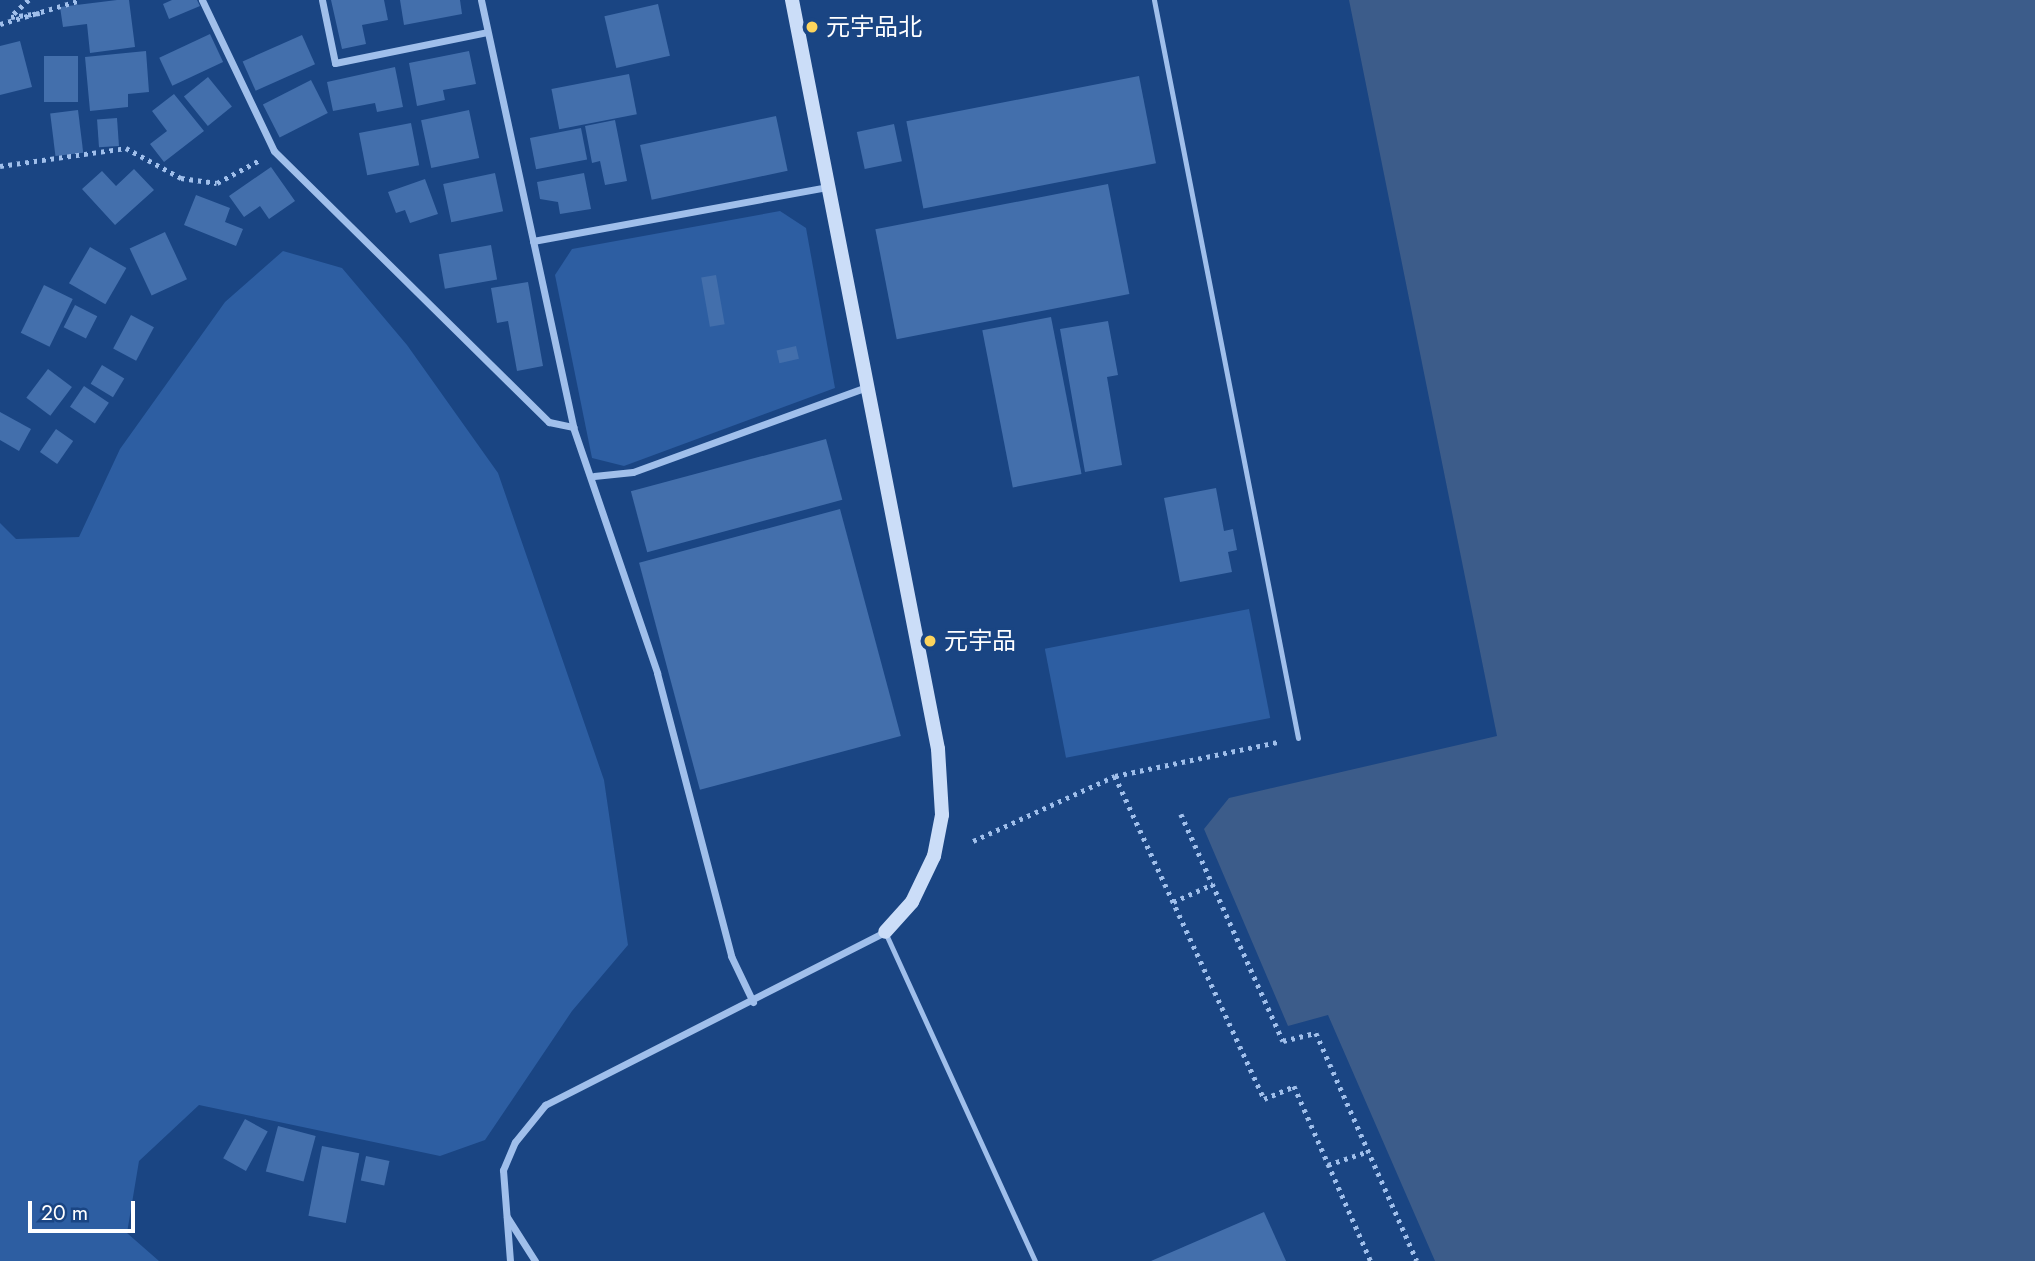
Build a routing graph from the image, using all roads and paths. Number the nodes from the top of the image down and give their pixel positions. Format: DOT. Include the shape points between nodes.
graph roads {
  1 [pos="29,0"];
  2 [pos="81,0"];
  3 [pos="202,0"];
  4 [pos="321,0"];
  5 [pos="481,0"];
  6 [pos="792,0"];
  7 [pos="1154,0"];
  8 [pos="40,13"];
  9 [pos="0,24"];
  10 [pos="487,32"];
  11 [pos="274,151"];
  12 [pos="0,166"];
  13 [pos="830,187"];
  14 [pos="533,241"];
  15 [pos="867,387"];
  16 [pos="573,427"];
  17 [pos="594,476"];
  18 [pos="1298,738"];
  19 [pos="1115,776"];
  20 [pos="1181,814"];
  21 [pos="973,841"];
  22 [pos="1213,884"];
  23 [pos="1173,902"];
  24 [pos="885,932"];
  25 [pos="753,1002"];
  26 [pos="1368,1151"];
  27 [pos="1328,1165"];
  28 [pos="505,1214"];
  29 [pos="510,1261"];
  30 [pos="535,1261"];
  31 [pos="1035,1261"];
  32 [pos="1371,1261"];
  33 [pos="1417,1261"];
  1 -- 8 [label="path" via="12,17"];
  2 -- 8 [label="path"];
  3 -- 11 [label="street"];
  4 -- 10 [label="street" via="335,63"];
  5 -- 10 [label="street"];
  6 -- 13 [label="street"];
  7 -- 18 [label="lane"];
  8 -- 9 [label="path"];
  10 -- 14 [label="street"];
  11 -- 12 [label="path" via="217,183 181,178 125,148"];
  11 -- 16 [label="street" via="549,422"];
  13 -- 14 [label="street"];
  13 -- 15 [label="street"];
  14 -- 16 [label="street"];
  15 -- 17 [label="street" via="632,472"];
  15 -- 24 [label="street" via="936,737 942,816 934,856 917,890"];
  16 -- 17 [label="street"];
  17 -- 25 [label="street" via="657,673 731,956"];
  18 -- 19 [label="path"];
  19 -- 21 [label="path"];
  19 -- 23 [label="path"];
  20 -- 22 [label="path"];
  22 -- 23 [label="path"];
  22 -- 26 [label="path" via="1283,1041 1316,1033"];
  23 -- 27 [label="path" via="1264,1099 1294,1086"];
  24 -- 25 [label="street"];
  24 -- 31 [label="lane"];
  25 -- 28 [label="street" via="545,1105 515,1142 503,1170"];
  26 -- 27 [label="path"];
  26 -- 33 [label="path"];
  27 -- 32 [label="path"];
  28 -- 29 [label="street"];
  28 -- 30 [label="street"];
}
